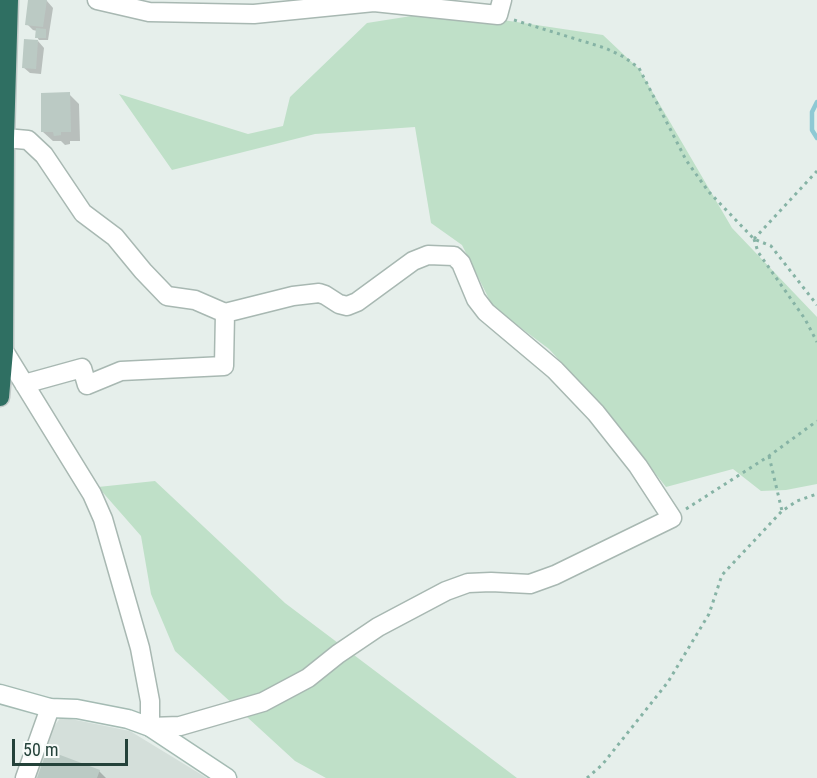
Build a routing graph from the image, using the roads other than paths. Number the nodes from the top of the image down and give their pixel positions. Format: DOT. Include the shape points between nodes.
graph roads {
  1 [pos="9,0"];
  2 [pos="97,0"];
  3 [pos="500,8"];
  4 [pos="5,138"];
  5 [pos="225,313"];
  6 [pos="4,351"];
  7 [pos="24,384"];
  8 [pos="0,397"];
  9 [pos="0,693"];
  10 [pos="50,708"];
  11 [pos="150,727"];
  12 [pos="25,778"];
  13 [pos="227,778"];
  1 -- 4 [label="highway"];
  2 -- 3 [label="street" via="149,12 254,14 374,2"];
  4 -- 5 [label="street" via="28,140 44,155 83,213 115,237 167,296 195,300"];
  4 -- 6 [label="highway"];
  5 -- 7 [label="street" via="224,366 121,371 87,385 82,368"];
  5 -- 11 [label="street" via="319,293 347,306 413,261 428,255 454,256 486,312 555,370 596,413 672,518 530,584 468,583 446,591 378,627 308,678 263,702 180,726"];
  6 -- 7 [label="street"];
  6 -- 8 [label="highway"];
  7 -- 11 [label="street" via="92,494 103,519 140,648 150,701"];
  9 -- 10 [label="street"];
  10 -- 11 [label="street" via="77,709"];
  10 -- 12 [label="street"];
  11 -- 13 [label="street"];
}
